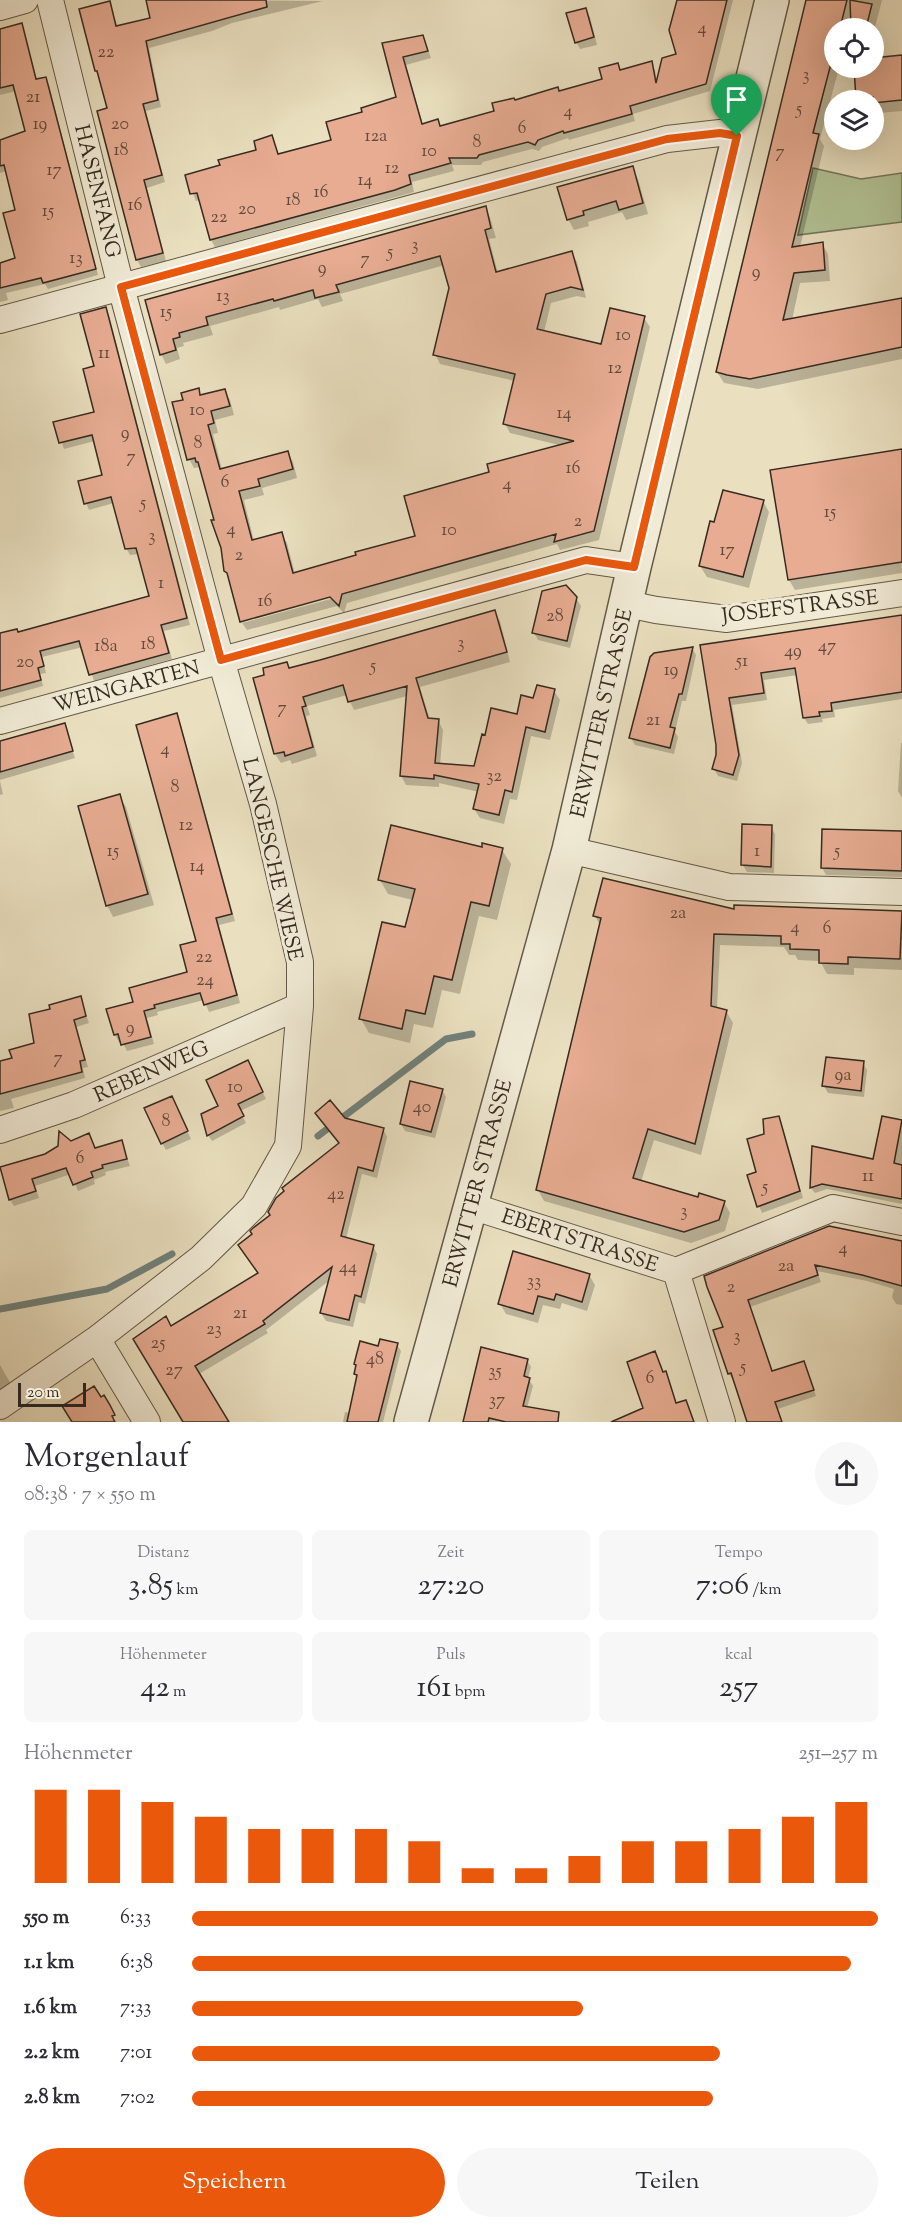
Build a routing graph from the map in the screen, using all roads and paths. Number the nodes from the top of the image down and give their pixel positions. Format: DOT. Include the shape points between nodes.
graph roads {
  1 [pos="25,0"];
  2 [pos="51,0"];
  3 [pos="772,0"];
  4 [pos="0,7"];
  5 [pos="737,136"];
  6 [pos="121,287"];
  7 [pos="0,320"];
  8 [pos="634,567"];
  9 [pos="902,593"];
  10 [pos="627,604"];
  11 [pos="221,660"];
  12 [pos="0,721"];
  13 [pos="569,850"];
  14 [pos="902,892"];
  15 [pos="300,1005"];
  16 [pos="0,1130"];
  17 [pos="471,1206"];
  18 [pos="902,1222"];
  19 [pos="676,1271"];
  20 [pos="97,1339"];
  21 [pos="0,1406"];
  22 [pos="147,1422"];
  23 [pos="411,1422"];
  24 [pos="722,1422"];
  1 -- 4 [label="street"];
  2 -- 6 [label="street, HASENFANG"];
  3 -- 5 [label="street, ERWITTER STRASSE"];
  5 -- 6 [label="street" via="720,133 667,139"];
  5 -- 8 [label="street, ERWITTER STRASSE"];
  6 -- 7 [label="street"];
  6 -- 11 [label="street, HASENFANG"];
  8 -- 10 [label="street, ERWITTER STRASSE"];
  8 -- 11 [label="street, WEINGARTEN" via="586,560"];
  9 -- 10 [label="street, JOSEFSTRASSE" via="727,619"];
  10 -- 13 [label="street, ERWITTER STRASSE"];
  11 -- 12 [label="street, WEINGARTEN"];
  11 -- 15 [label="street, LANGESCHE WIESE" via="263,804 287,905 300,962"];
  13 -- 14 [label="street" via="729,887"];
  13 -- 17 [label="street, ERWITTER STRASSE"];
  15 -- 16 [label="street, REBENWEG" via="74,1105"];
  15 -- 20 [label="street, LANGESCHE WIESE" via="288,1146 255,1206 201,1258"];
  17 -- 19 [label="street, EBERTSTRASSE"];
  17 -- 23 [label="street, ERWITTER STRASSE"];
  18 -- 19 [label="street" via="833,1208"];
  19 -- 24 [label="street, EBERTSTRASSE"];
  20 -- 21 [label="street, LANGESCHE WIESE"];
  20 -- 22 [label="street"];
}
